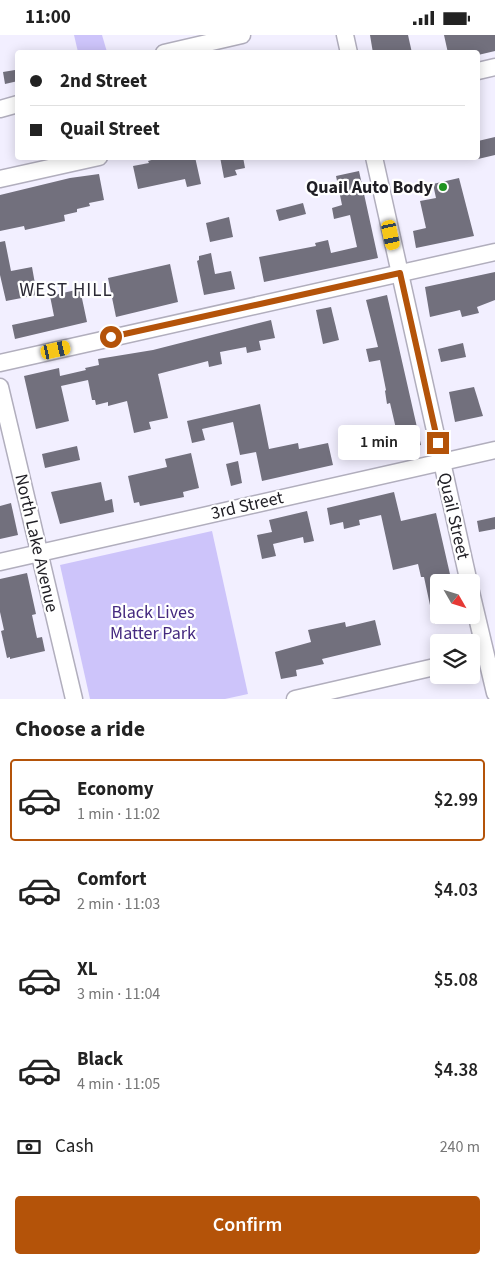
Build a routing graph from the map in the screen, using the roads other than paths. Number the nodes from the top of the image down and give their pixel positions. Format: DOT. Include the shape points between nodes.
graph roads {
  1 [pos="242,35"];
  2 [pos="345,35"];
  3 [pos="177,50"];
  4 [pos="349,50"];
  5 [pos="495,67"];
  6 [pos="480,71"];
  7 [pos="15,105"];
  8 [pos="0,109"];
  9 [pos="86,160"];
  10 [pos="375,160"];
  11 [pos="0,179"];
  12 [pos="495,252"];
  13 [pos="400,273"];
  14 [pos="0,363"];
  15 [pos="0,387"];
  16 [pos="495,450"];
  17 [pos="442,462"];
  18 [pos="40,553"];
  19 [pos="0,562"];
  20 [pos="467,574"];
  21 [pos="478,624"];
  22 [pos="484,656"];
  23 [pos="430,668"];
  24 [pos="495,693"];
  25 [pos="74,699"];
  26 [pos="295,699"];
  1 -- 3 [label="street"];
  2 -- 4 [label="street"];
  5 -- 6 [label="street"];
  7 -- 8 [label="street"];
  9 -- 11 [label="street"];
  10 -- 13 [label="street, Quail Street"];
  12 -- 13 [label="street"];
  13 -- 14 [label="street"];
  13 -- 17 [label="street, Quail Street"];
  15 -- 18 [label="street, North Lake Avenue"];
  16 -- 17 [label="street, 3rd Street"];
  17 -- 18 [label="street, 3rd Street"];
  17 -- 20 [label="street, Quail Street"];
  18 -- 19 [label="street, 3rd Street"];
  18 -- 25 [label="street, North Lake Avenue"];
  21 -- 22 [label="street"];
  22 -- 24 [label="street"];
  23 -- 26 [label="street"];
}
